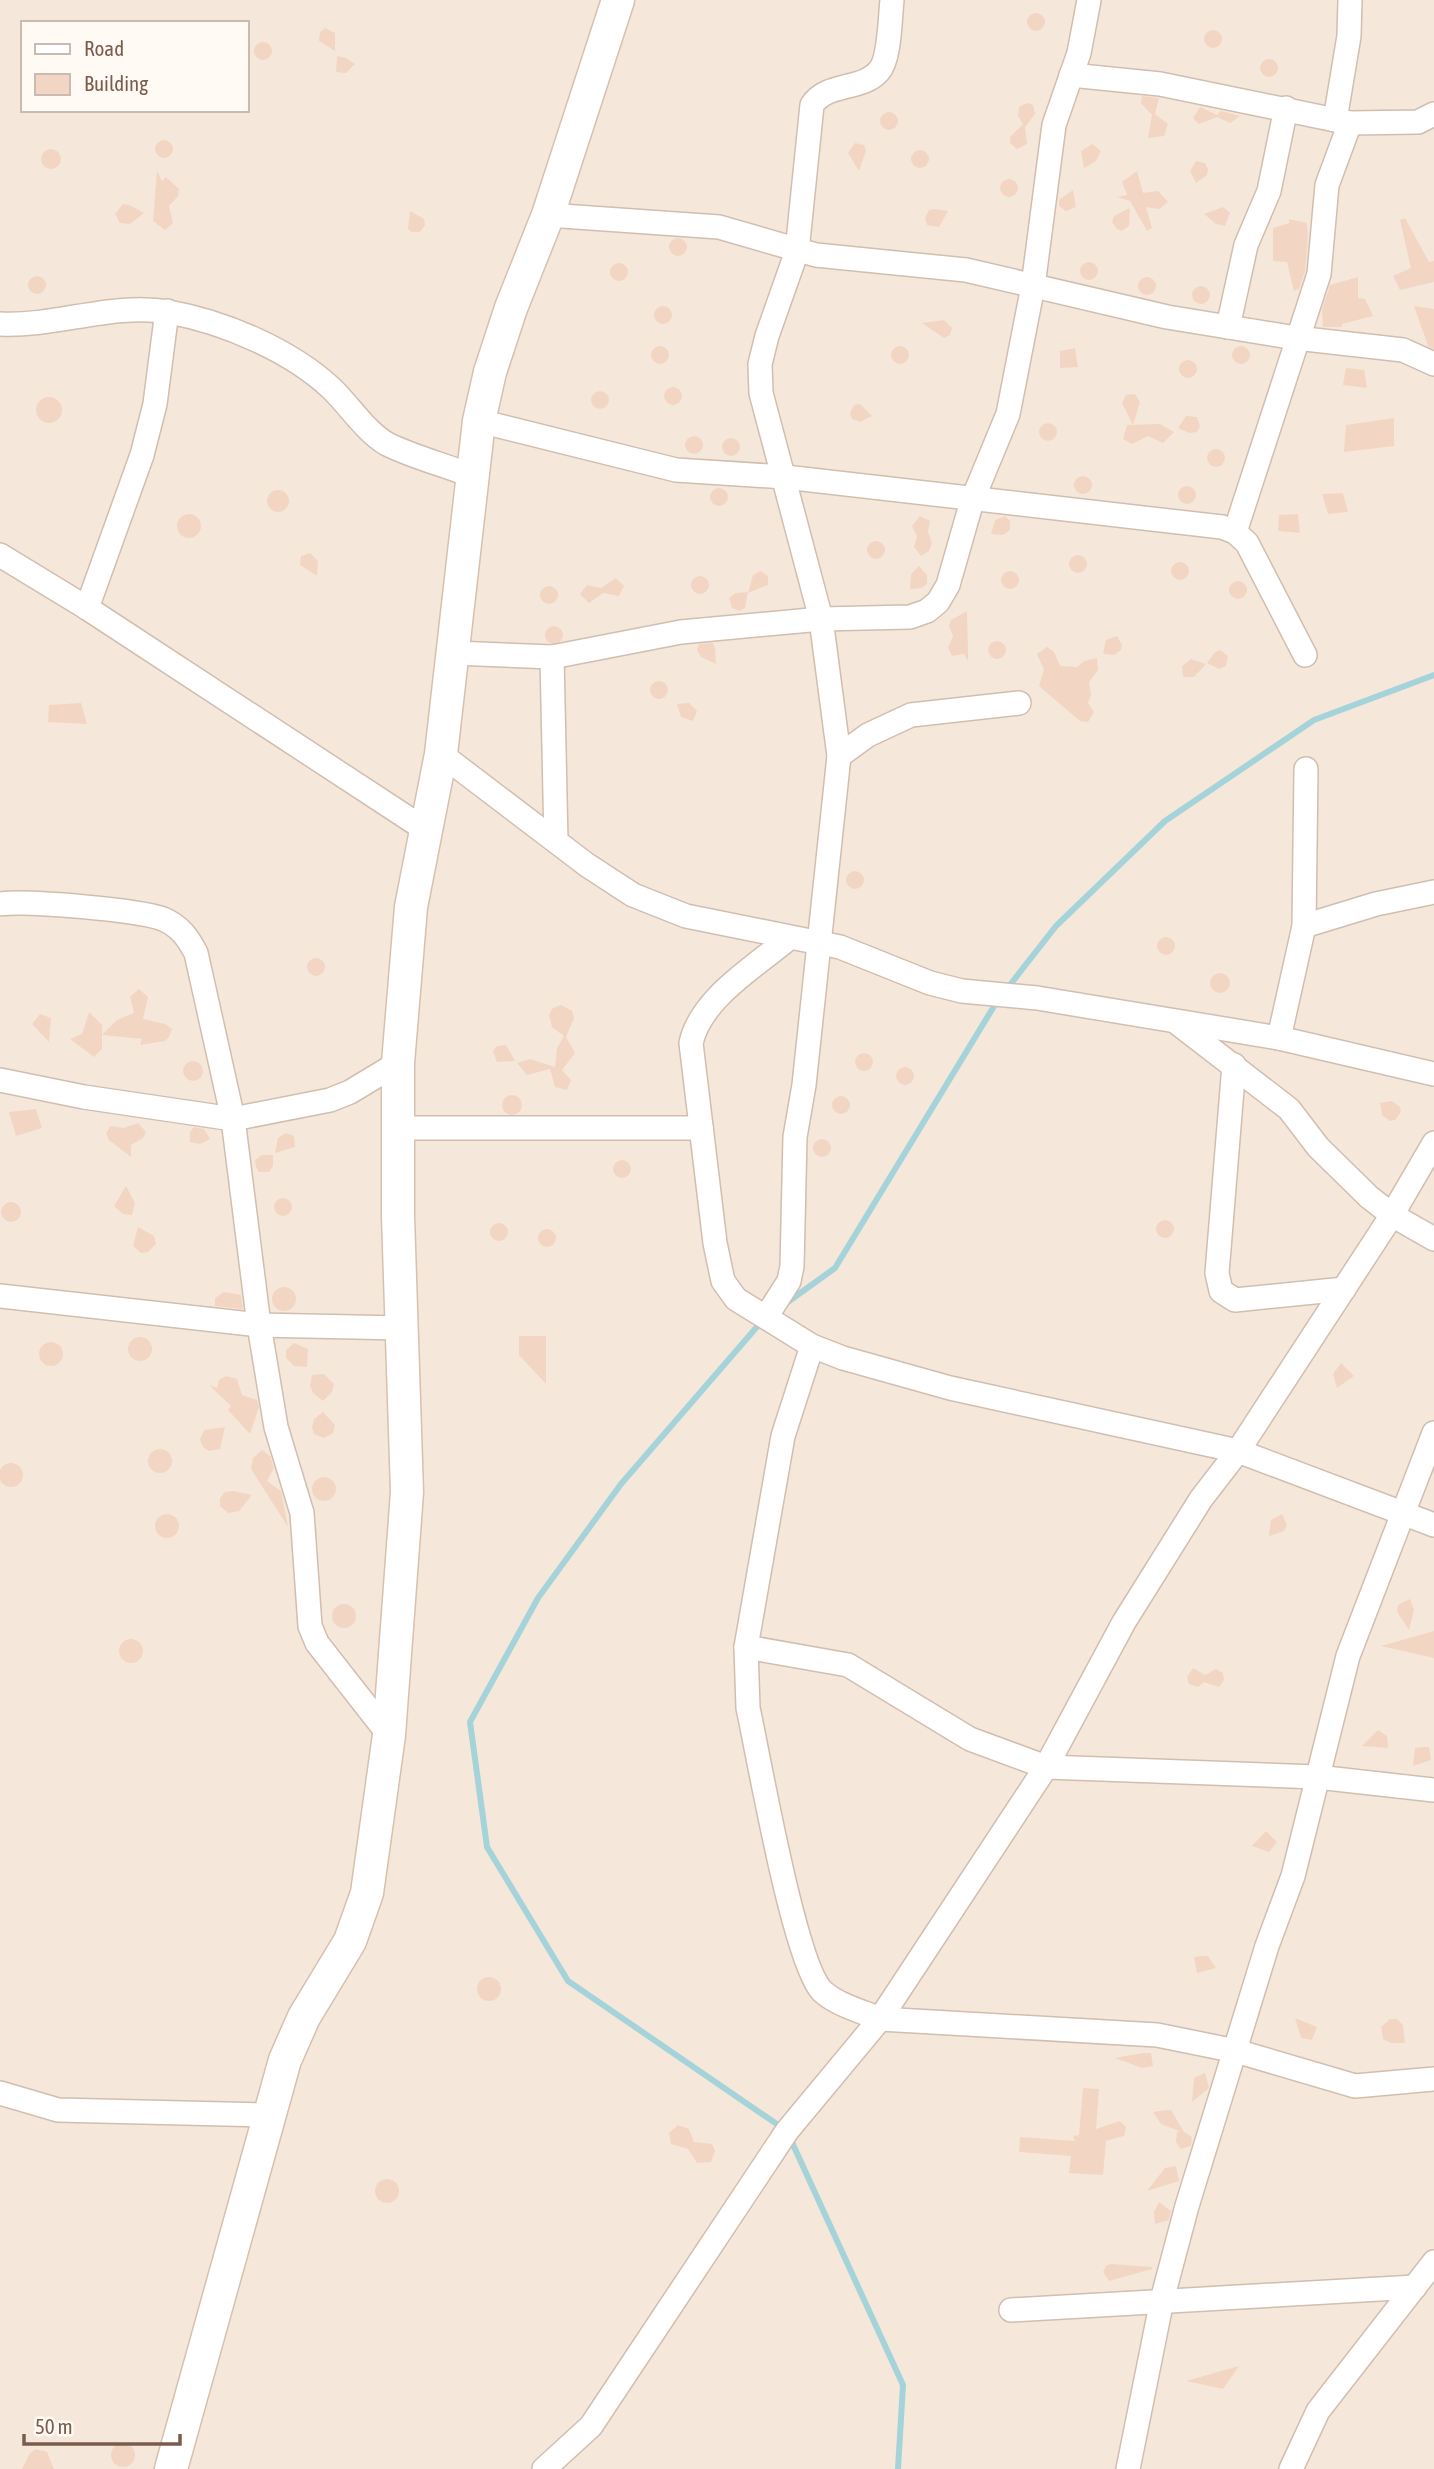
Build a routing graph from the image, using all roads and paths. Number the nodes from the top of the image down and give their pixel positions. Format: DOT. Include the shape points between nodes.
graph roads {
  1 [pos="618,0"];
  2 [pos="892,0"];
  3 [pos="1350,0"];
  4 [pos="1093,1"];
  5 [pos="1071,75"];
  6 [pos="1286,108"];
  7 [pos="1434,114"];
  8 [pos="1342,122"];
  9 [pos="548,215"];
  10 [pos="797,251"];
  11 [pos="1032,286"];
  12 [pos="167,312"];
  13 [pos="0,324"];
  14 [pos="1228,327"];
  15 [pos="1296,338"];
  16 [pos="1434,364"];
  17 [pos="479,421"];
  18 [pos="472,476"];
  19 [pos="785,477"];
  20 [pos="972,501"];
  21 [pos="1235,533"];
  22 [pos="0,555"];
  23 [pos="87,608"];
  24 [pos="821,619"];
  25 [pos="455,653"];
  26 [pos="1305,655"];
  27 [pos="552,657"];
  28 [pos="1019,703"];
  29 [pos="441,754"];
  30 [pos="839,756"];
  31 [pos="1306,769"];
  32 [pos="426,830"];
  33 [pos="556,841"];
  34 [pos="1434,892"];
  35 [pos="0,904"];
  36 [pos="1304,926"];
  37 [pos="789,938"];
  38 [pos="819,943"];
  39 [pos="1172,1020"];
  40 [pos="1279,1038"];
  41 [pos="398,1063"];
  42 [pos="1234,1065"];
  43 [pos="1434,1074"];
  44 [pos="0,1080"];
  45 [pos="233,1119"];
  46 [pos="396,1128"];
  47 [pos="701,1128"];
  48 [pos="1434,1143"];
  49 [pos="1392,1215"];
  50 [pos="1434,1239"];
  51 [pos="1344,1289"];
  52 [pos="0,1296"];
  53 [pos="766,1317"];
  54 [pos="259,1325"];
  55 [pos="402,1328"];
  56 [pos="812,1346"];
  57 [pos="1434,1433"];
  58 [pos="1238,1451"];
  59 [pos="1402,1515"];
  60 [pos="1434,1525"];
  61 [pos="746,1647"];
  62 [pos="389,1735"];
  63 [pos="1046,1767"];
  64 [pos="1317,1777"];
  65 [pos="1434,1790"];
  66 [pos="880,2019"];
  67 [pos="1236,2051"];
  68 [pos="1434,2079"];
  69 [pos="0,2093"];
  70 [pos="269,2115"];
  71 [pos="1434,2262"];
  72 [pos="1415,2287"];
  73 [pos="1162,2300"];
  74 [pos="1011,2310"];
  75 [pos="181,2431"];
  76 [pos="159,2469"];
  77 [pos="171,2469"];
  78 [pos="544,2469"];
  79 [pos="1128,2469"];
  80 [pos="1291,2469"];
  1 -- 9 [label="main road"];
  2 -- 10 [label="street" via="880,70 870,78 818,96 812,105"];
  3 -- 8 [label="street"];
  4 -- 5 [label="street"];
  5 -- 6 [label="street" via="1160,84"];
  5 -- 11 [label="street" via="1054,125"];
  6 -- 8 [label="street"];
  6 -- 14 [label="street" via="1269,191 1246,245"];
  7 -- 8 [label="street" via="1418,122"];
  8 -- 15 [label="street" via="1328,185 1319,274"];
  9 -- 10 [label="street" via="719,227"];
  9 -- 17 [label="main road" via="511,308"];
  10 -- 11 [label="street" via="966,270"];
  10 -- 19 [label="street" via="760,364 761,393"];
  11 -- 14 [label="street"];
  11 -- 20 [label="street" via="1008,414"];
  12 -- 13 [label="street" via="112,312"];
  12 -- 18 [label="street" via="257,338 328,385 387,443"];
  12 -- 23 [label="street" via="155,404 142,455"];
  14 -- 15 [label="street"];
  15 -- 16 [label="street" via="1403,350"];
  15 -- 21 [label="street"];
  17 -- 18 [label="main road"];
  17 -- 19 [label="street" via="676,470"];
  18 -- 25 [label="main road"];
  19 -- 20 [label="street"];
  19 -- 24 [label="street"];
  20 -- 21 [label="street" via="1197,523"];
  20 -- 24 [label="street" via="948,585 927,611 910,617"];
  21 -- 26 [label="street" via="1247,543"];
  22 -- 23 [label="street"];
  23 -- 32 [label="street"];
  24 -- 27 [label="street" via="681,632"];
  24 -- 30 [label="street"];
  25 -- 27 [label="street"];
  25 -- 29 [label="main road"];
  27 -- 33 [label="street"];
  28 -- 30 [label="street" via="911,715 868,734"];
  29 -- 32 [label="main road"];
  29 -- 33 [label="street"];
  30 -- 38 [label="street"];
  31 -- 36 [label="street"];
  32 -- 41 [label="main road" via="411,907"];
  33 -- 37 [label="street" via="633,895 686,916"];
  34 -- 36 [label="street"];
  35 -- 45 [label="street" via="128,912 163,919 186,933 196,953"];
  36 -- 40 [label="street"];
  37 -- 38 [label="street"];
  37 -- 47 [label="street" via="710,1005 695,1025 691,1043"];
  38 -- 39 [label="street" via="855,952 930,984 962,991"];
  38 -- 53 [label="street" via="795,1137 792,1266 789,1281"];
  39 -- 40 [label="street"];
  39 -- 42 [label="street"];
  40 -- 43 [label="street"];
  41 -- 45 [label="street" via="330,1100"];
  41 -- 46 [label="main road"];
  42 -- 49 [label="street" via="1289,1109 1335,1166"];
  42 -- 51 [label="street" via="1217,1273 1221,1292 1235,1300"];
  44 -- 45 [label="street"];
  45 -- 54 [label="street"];
  46 -- 47 [label="street"];
  46 -- 55 [label="main road"];
  47 -- 53 [label="street" via="723,1280 736,1299"];
  48 -- 49 [label="street"];
  49 -- 50 [label="street"];
  49 -- 51 [label="street"];
  51 -- 58 [label="street"];
  52 -- 54 [label="street"];
  53 -- 56 [label="street"];
  54 -- 55 [label="street"];
  54 -- 62 [label="street" via="276,1427 302,1513 310,1626 317,1643"];
  55 -- 62 [label="main road" via="407,1492"];
  56 -- 58 [label="street" via="950,1388"];
  56 -- 61 [label="street" via="783,1436"];
  57 -- 59 [label="street"];
  58 -- 59 [label="street"];
  58 -- 63 [label="street" via="1201,1499 1124,1622"];
  59 -- 60 [label="street"];
  59 -- 64 [label="street" via="1348,1656"];
  61 -- 63 [label="street" via="848,1665 970,1739"];
  61 -- 66 [label="street" via="748,1708 809,1970 822,1990 838,2002"];
  62 -- 70 [label="main road" via="367,1893 349,1941 304,2017 285,2060"];
  63 -- 64 [label="street"];
  63 -- 66 [label="street"];
  64 -- 65 [label="street"];
  64 -- 67 [label="street" via="1293,1876"];
  66 -- 67 [label="street" via="1111,2030"];
  66 -- 78 [label="street" via="787,2131 592,2426"];
  67 -- 68 [label="street" via="1355,2086"];
  67 -- 73 [label="street"];
  69 -- 70 [label="street" via="58,2110"];
  70 -- 75 [label="main road"];
  71 -- 72 [label="street"];
  72 -- 73 [label="street"];
  72 -- 80 [label="street" via="1318,2412"];
  73 -- 74 [label="street"];
  73 -- 79 [label="street"];
  75 -- 76 [label="street"];
  75 -- 77 [label="main road"];
}
